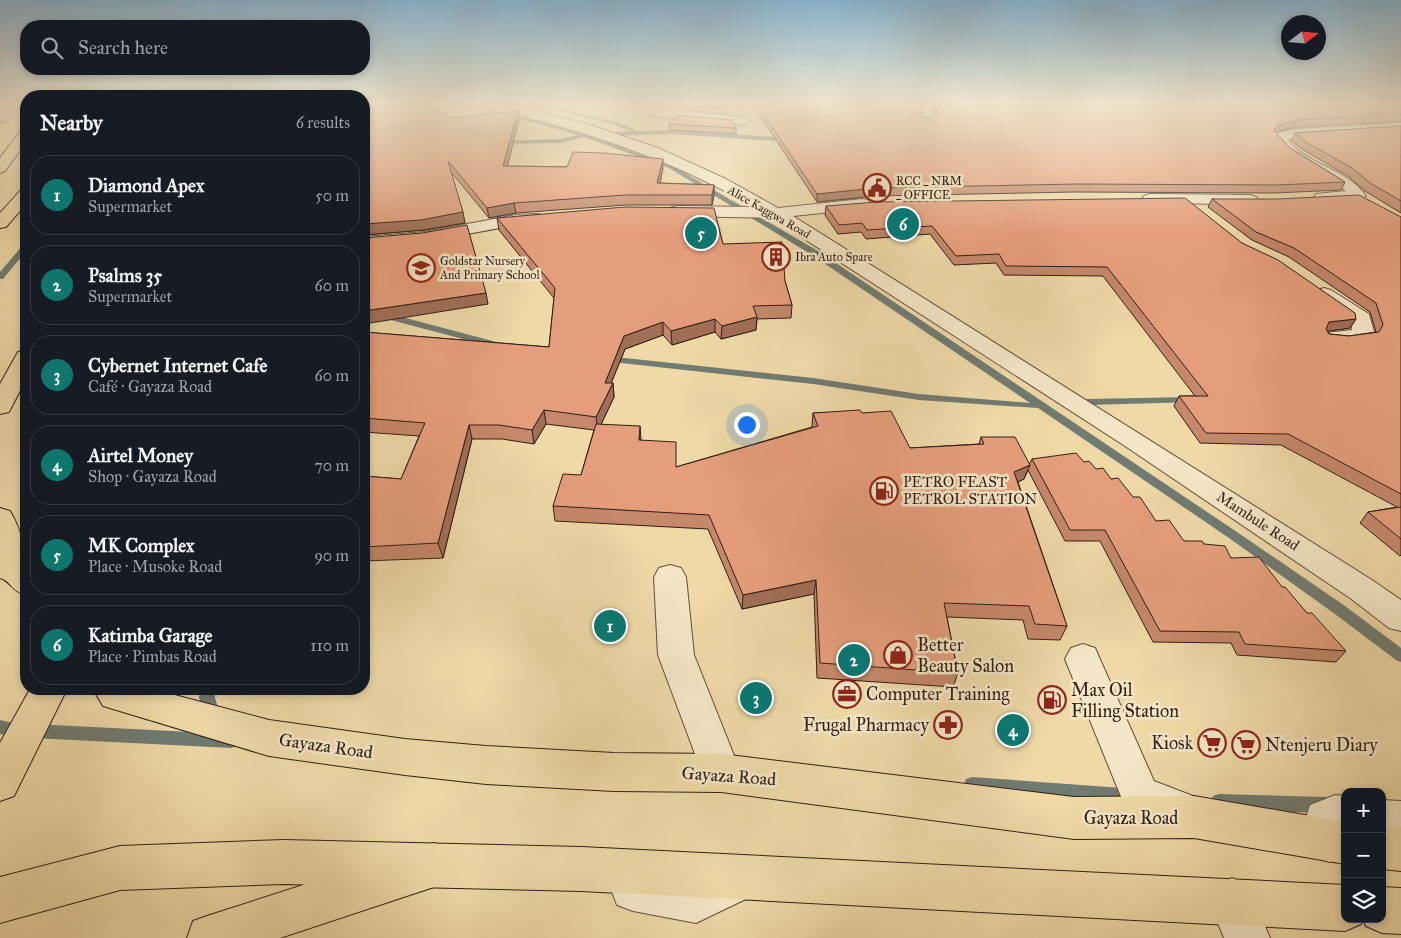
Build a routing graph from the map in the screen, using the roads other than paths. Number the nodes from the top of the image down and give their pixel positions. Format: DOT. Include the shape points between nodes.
graph roads {
  1 [pos="17,146"];
  2 [pos="638,146"];
  3 [pos="1286,146"];
  4 [pos="0,168"];
  5 [pos="1358,196"];
  6 [pos="1310,198"];
  7 [pos="1136,199"];
  8 [pos="1185,199"];
  9 [pos="1264,200"];
  10 [pos="20,201"];
  11 [pos="875,203"];
  12 [pos="1374,205"];
  13 [pos="665,212"];
  14 [pos="776,213"];
  15 [pos="555,218"];
  16 [pos="1210,219"];
  17 [pos="0,223"];
  18 [pos="370,241"];
  19 [pos="1309,284"];
  20 [pos="1333,338"];
  21 [pos="20,370"];
  22 [pos="0,408"];
  23 [pos="1114,427"];
  24 [pos="0,518"];
  25 [pos="14,573"];
  26 [pos="670,578"];
  27 [pos="1401,618"];
  28 [pos="1084,659"];
  29 [pos="46,695"];
  30 [pos="124,695"];
  31 [pos="720,773"];
  32 [pos="0,782"];
  33 [pos="1194,817"];
  34 [pos="1386,821"];
  35 [pos="1401,822"];
  36 [pos="1340,833"];
  37 [pos="1386,848"];
  38 [pos="1401,850"];
  39 [pos="434,865"];
  40 [pos="582,869"];
  41 [pos="742,876"];
  42 [pos="0,900"];
  43 [pos="1341,908"];
  44 [pos="1386,910"];
  45 [pos="1401,911"];
  46 [pos="1240,919"];
  47 [pos="210,938"];
  1 -- 4 [label="main road"];
  2 -- 14 [label="street, Alice Kaggwa Road" via="696,170"];
  3 -- 5 [label="street"];
  5 -- 6 [label="street"];
  5 -- 12 [label="street"];
  7 -- 8 [label="street"];
  8 -- 9 [label="street"];
  8 -- 16 [label="street"];
  10 -- 17 [label="main road"];
  11 -- 14 [label="street"];
  13 -- 14 [label="street"];
  14 -- 23 [label="street, Alice Kaggwa Road"];
  15 -- 18 [label="street" via="516,220"];
  19 -- 20 [label="street" via="1362,319 1364,335"];
  21 -- 22 [label="main road"];
  23 -- 27 [label="street, Mambule Road"];
  24 -- 25 [label="main road"];
  26 -- 31 [label="street" via="676,655"];
  28 -- 33 [label="street" via="1140,794"];
  29 -- 32 [label="main road"];
  30 -- 31 [label="main road, Gayaza Road" via="269,738 405,757 614,772"];
  31 -- 33 [label="main road, Gayaza Road" via="1074,818"];
  33 -- 36 [label="main road, Gayaza Road"];
  34 -- 35 [label="street"];
  37 -- 38 [label="main road"];
  39 -- 40 [label="main road"];
  39 -- 42 [label="main road" via="284,862 120,868"];
  39 -- 47 [label="main road"];
  40 -- 41 [label="street" via="622,888 696,900"];
  41 -- 46 [label="main road"];
  43 -- 46 [label="main road"];
  44 -- 45 [label="main road"];
}
